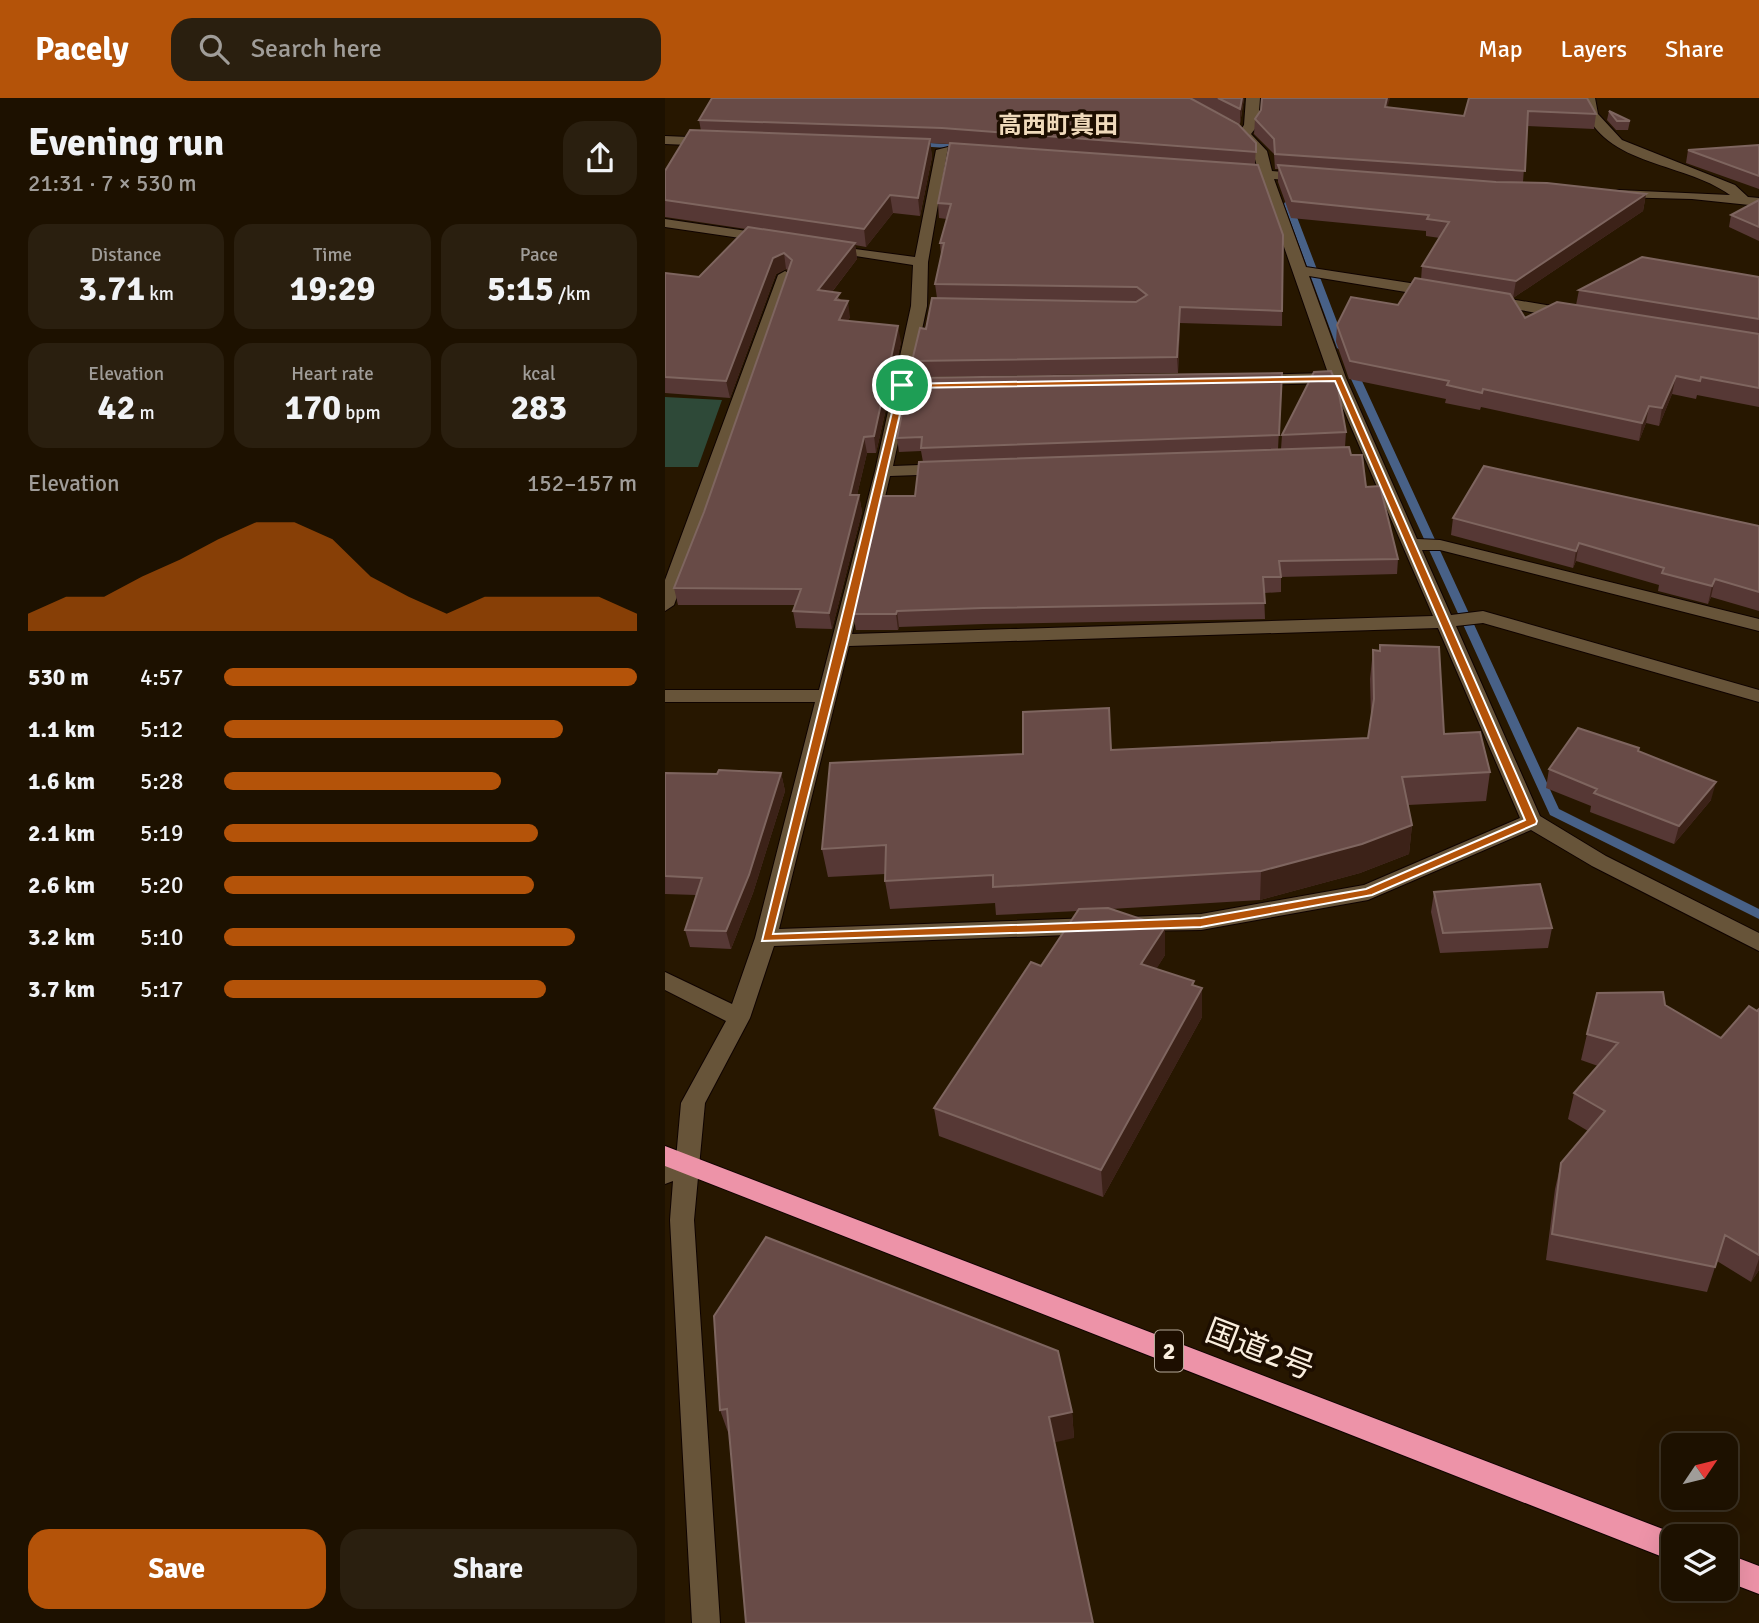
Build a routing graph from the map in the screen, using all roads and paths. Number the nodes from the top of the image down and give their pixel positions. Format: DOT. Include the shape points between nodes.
graph roads {
  1 [pos="1253,98"];
  2 [pos="1588,98"];
  3 [pos="1220,122"];
  4 [pos="1244,134"];
  5 [pos="665,140"];
  6 [pos="721,142"];
  7 [pos="943,150"];
  8 [pos="1225,171"];
  9 [pos="1265,174"];
  10 [pos="1319,178"];
  11 [pos="1600,194"];
  12 [pos="1753,201"];
  13 [pos="665,223"];
  14 [pos="786,241"];
  15 [pos="813,245"];
  16 [pos="921,262"];
  17 [pos="1299,270"];
  18 [pos="785,275"];
  19 [pos="1445,294"];
  20 [pos="1473,298"];
  21 [pos="1582,316"];
  22 [pos="1338,378"];
  23 [pos="1229,380"];
  24 [pos="966,468"];
  25 [pos="883,471"];
  26 [pos="1410,544"];
  27 [pos="665,605"];
  28 [pos="1443,622"];
  29 [pos="1759,625"];
  30 [pos="843,640"];
  31 [pos="665,696"];
  32 [pos="828,696"];
  33 [pos="1759,696"];
  34 [pos="1532,821"];
  35 [pos="766,938"];
  36 [pos="1759,943"];
  37 [pos="665,981"];
  38 [pos="739,1018"];
  39 [pos="673,1164"];
  40 [pos="1661,1542"];
  41 [pos="1738,1572"];
  42 [pos="1759,1580"];
  43 [pos="706,1623"];
  1 -- 4 [label="street" via="1251,125"];
  2 -- 12 [label="street" via="1592,115 1617,143"];
  3 -- 4 [label="street"];
  4 -- 9 [label="street" via="1265,156"];
  5 -- 6 [label="street"];
  7 -- 16 [label="street"];
  8 -- 9 [label="street"];
  9 -- 10 [label="street"];
  9 -- 17 [label="street"];
  11 -- 12 [label="street"];
  13 -- 14 [label="street"];
  15 -- 16 [label="street"];
  16 -- 25 [label="street" via="926,306"];
  17 -- 19 [label="street"];
  17 -- 22 [label="street"];
  18 -- 27 [label="street"];
  20 -- 21 [label="street"];
  22 -- 23 [label="street"];
  22 -- 26 [label="street" via="1363,454"];
  24 -- 25 [label="street"];
  25 -- 30 [label="street"];
  26 -- 28 [label="street"];
  26 -- 29 [label="street" via="1440,545"];
  28 -- 30 [label="street"];
  28 -- 33 [label="street" via="1483,617"];
  28 -- 34 [label="street"];
  30 -- 32 [label="street"];
  31 -- 32 [label="street"];
  32 -- 35 [label="street"];
  34 -- 35 [label="street" via="1368,892 1201,922"];
  34 -- 36 [label="street" via="1599,861"];
  35 -- 38 [label="street"];
  37 -- 38 [label="street"];
  38 -- 39 [label="street" via="693,1103"];
  39 -- 40 [label="highway, 国道2号 / 2"];
  39 -- 43 [label="street" via="682,1220"];
  41 -- 42 [label="highway"];
}
